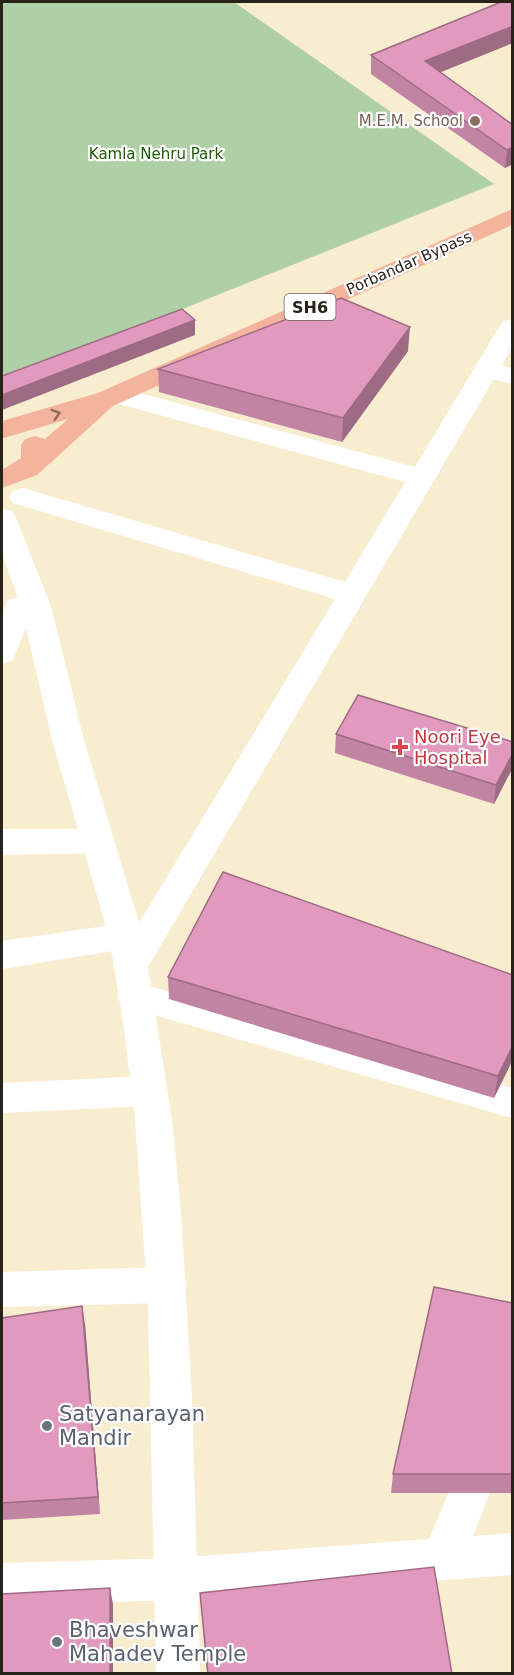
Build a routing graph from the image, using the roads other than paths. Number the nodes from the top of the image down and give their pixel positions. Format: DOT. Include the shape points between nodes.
graph roads {
  1 [pos="513,216"];
  2 [pos="513,327"];
  3 [pos="500,373"];
  4 [pos="112,397"];
  5 [pos="3,430"];
  6 [pos="33,464"];
  7 [pos="423,478"];
  8 [pos="12,488"];
  9 [pos="7,529"];
  10 [pos="353,594"];
  11 [pos="19,607"];
  12 [pos="2,653"];
  13 [pos="96,841"];
  14 [pos="2,842"];
  15 [pos="2,955"];
  16 [pos="131,966"];
  17 [pos="149,1091"];
  18 [pos="2,1098"];
  19 [pos="513,1103"];
  20 [pos="167,1285"];
  21 [pos="2,1290"];
  22 [pos="513,1388"];
  23 [pos="513,1554"];
  24 [pos="442,1559"];
  25 [pos="175,1579"];
  26 [pos="2,1585"];
  27 [pos="177,1674"];
  1 -- 4 [label="main road, Porbandar Bypass / SH6"];
  2 -- 3 [label="street"];
  3 -- 7 [label="street"];
  5 -- 4 [label="main road, SH6, one-way"];
  4 -- 6 [label="main road, SH6"];
  4 -- 7 [label="street"];
  5 -- 6 [label="main road, SH6" via="26,435 33,441 37,449"];
  6 -- 8 [label="street"];
  7 -- 10 [label="street"];
  8 -- 9 [label="street"];
  8 -- 10 [label="street"];
  9 -- 11 [label="street"];
  10 -- 16 [label="street"];
  11 -- 12 [label="street"];
  11 -- 13 [label="street" via="68,740"];
  13 -- 14 [label="street"];
  13 -- 16 [label="street"];
  15 -- 16 [label="street"];
  16 -- 17 [label="street"];
  16 -- 19 [label="street"];
  17 -- 18 [label="street"];
  17 -- 20 [label="street"];
  20 -- 21 [label="street"];
  20 -- 25 [label="street"];
  22 -- 24 [label="street"];
  23 -- 24 [label="street"];
  24 -- 25 [label="street"];
  25 -- 26 [label="street"];
  25 -- 27 [label="street"];
}
